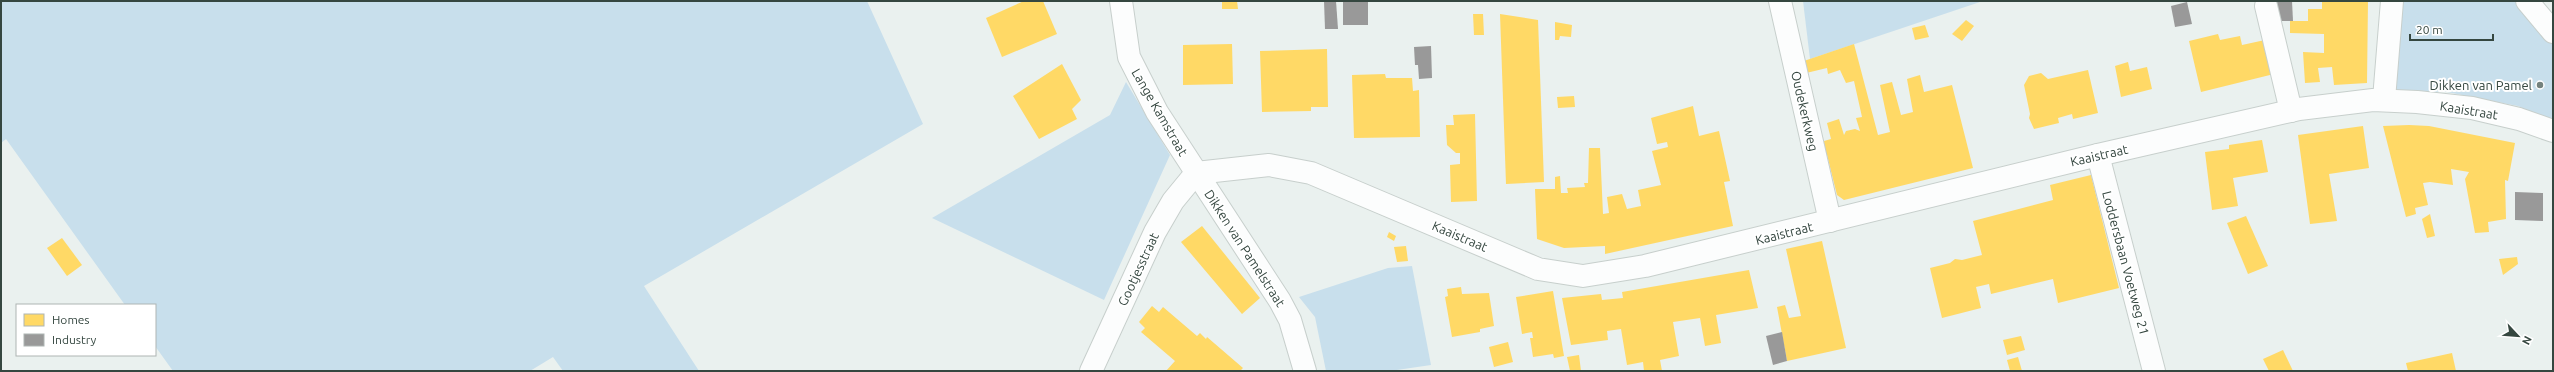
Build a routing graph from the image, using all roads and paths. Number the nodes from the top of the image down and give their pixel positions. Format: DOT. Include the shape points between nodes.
graph roads {
  1 [pos="1121,1"];
  2 [pos="1780,1"];
  3 [pos="2392,1"];
  4 [pos="2527,1"];
  5 [pos="2266,6"];
  6 [pos="2553,32"];
  7 [pos="2384,99"];
  8 [pos="2291,111"];
  9 [pos="2553,131"];
  10 [pos="2098,156"];
  11 [pos="1196,173"];
  12 [pos="1830,221"];
  13 [pos="1091,371"];
  14 [pos="1305,371"];
  15 [pos="2154,371"];
  1 -- 11 [label="street, Lange Kamstraat" via="1129,57 1157,112"];
  2 -- 12 [label="street, Oudekerkweg"];
  3 -- 7 [label="street"];
  4 -- 6 [label="street"];
  5 -- 8 [label="street"];
  7 -- 8 [label="street, Kaaistraat"];
  7 -- 9 [label="street, Kaaistraat" via="2472,108 2519,119"];
  8 -- 10 [label="street, Kaaistraat"];
  10 -- 12 [label="street, Kaaistraat"];
  10 -- 15 [label="street, Loddersbaan Voetweg 21"];
  11 -- 12 [label="street, Kaaistraat" via="1269,165 1311,172 1538,269 1583,276 1645,266"];
  11 -- 13 [label="street, Gootjesstraat" via="1173,201 1155,232"];
  11 -- 14 [label="street, Dikken van Pamelstraat" via="1280,301 1290,320"];
}
